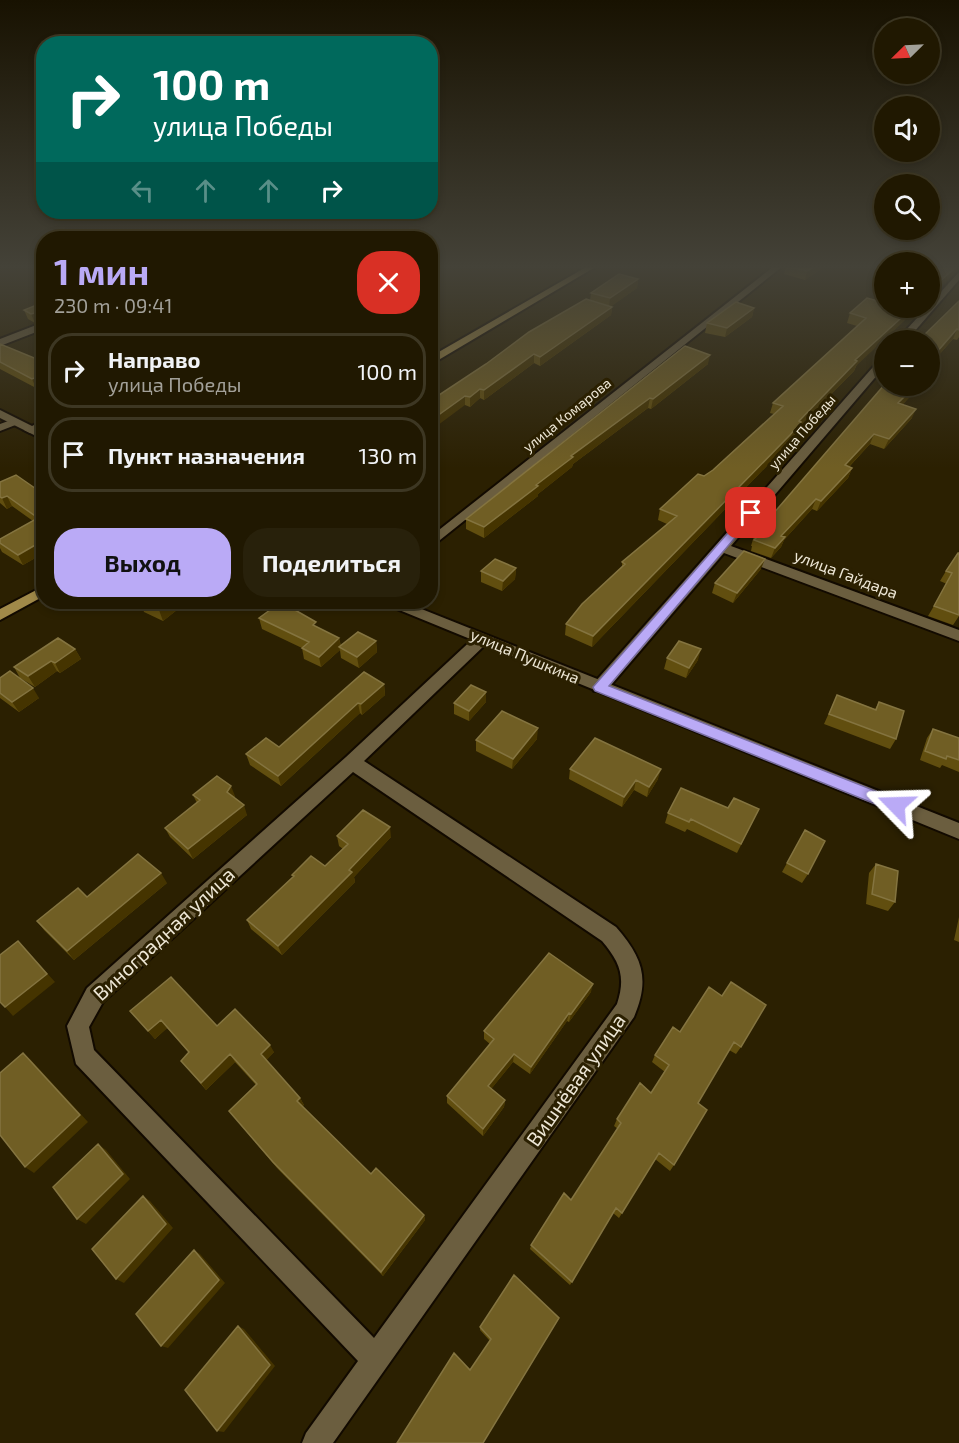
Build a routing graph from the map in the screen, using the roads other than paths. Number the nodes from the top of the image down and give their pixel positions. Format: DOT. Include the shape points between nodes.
graph roads {
  1 [pos="24,333"];
  2 [pos="479,333"];
  3 [pos="694,333"];
  4 [pos="0,343"];
  5 [pos="438,357"];
  6 [pos="874,373"];
  7 [pos="0,414"];
  8 [pos="14,422"];
  9 [pos="36,427"];
  10 [pos="0,428"];
  11 [pos="30,430"];
  12 [pos="36,433"];
  13 [pos="438,538"];
  14 [pos="721,547"];
  15 [pos="36,595"];
  16 [pos="410,609"];
  17 [pos="0,615"];
  18 [pos="959,636"];
  19 [pos="482,639"];
  20 [pos="600,687"];
  21 [pos="352,762"];
  22 [pos="959,831"];
  23 [pos="376,1360"];
  24 [pos="316,1443"];
  1 -- 4 [label="street"];
  2 -- 5 [label="main road"];
  3 -- 13 [label="street, улица Комарова"];
  6 -- 14 [label="street, улица Победы"];
  7 -- 8 [label="street"];
  8 -- 10 [label="street"];
  8 -- 11 [label="street"];
  9 -- 11 [label="street"];
  11 -- 12 [label="street"];
  14 -- 18 [label="street, улица Гайдара"];
  14 -- 20 [label="street, улица Победы"];
  15 -- 17 [label="main road"];
  16 -- 19 [label="street, улица Пушкина"];
  19 -- 20 [label="street, улица Пушкина"];
  19 -- 21 [label="street, Виноградная улица"];
  20 -- 22 [label="street, улица Пушкина"];
  21 -- 23 [label="street, Вишнёвая улица" via="609,934 628,955 635,985 626,1010"];
  21 -- 23 [label="street, Виноградная улица" via="94,994 78,1026 84,1056"];
  23 -- 24 [label="street, Вишнёвая улица"];
}
